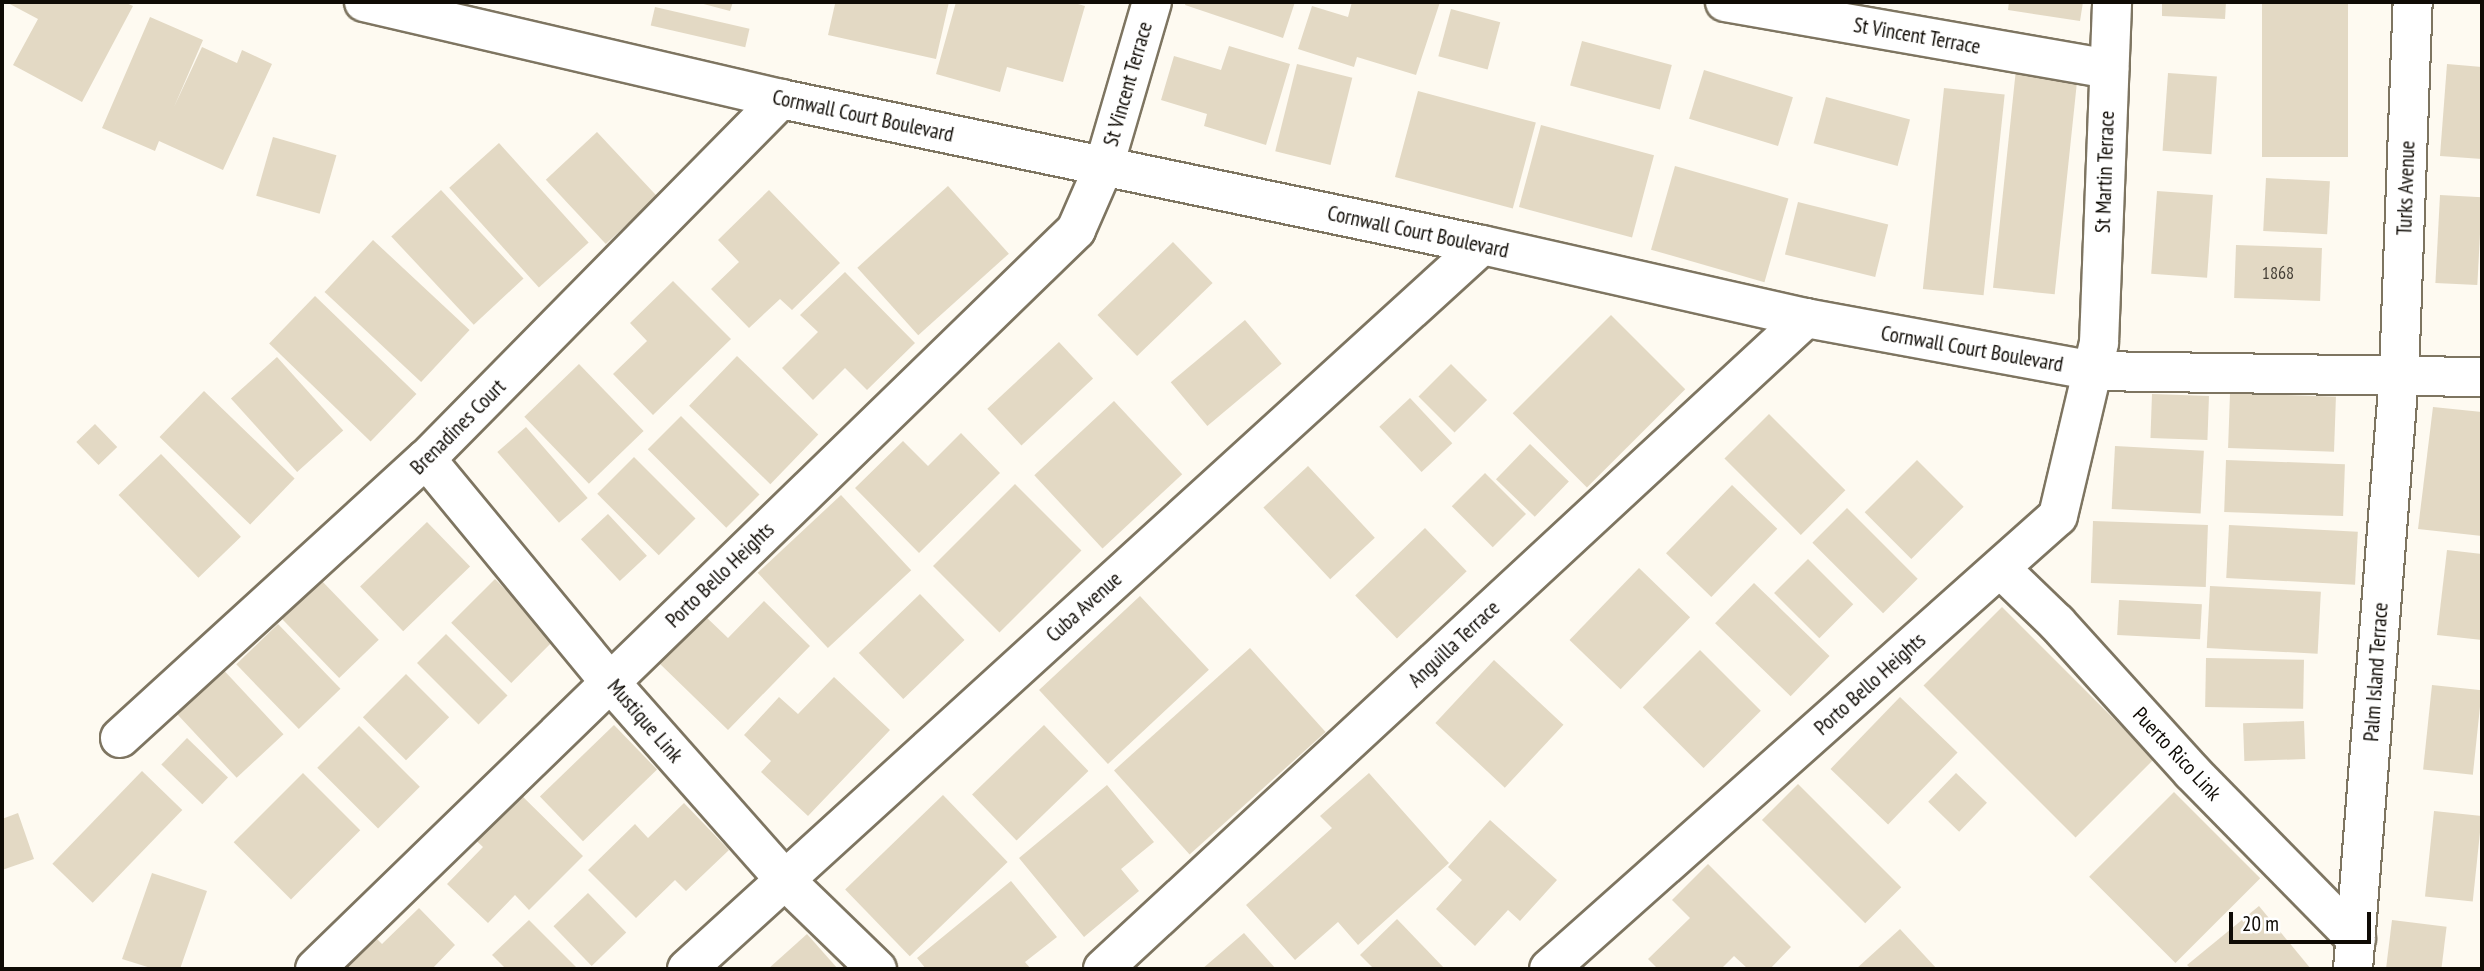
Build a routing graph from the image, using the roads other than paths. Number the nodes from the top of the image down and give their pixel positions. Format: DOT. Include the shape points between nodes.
graph roads {
  1 [pos="364,2"];
  2 [pos="1152,2"];
  3 [pos="1725,2"];
  4 [pos="2112,2"];
  5 [pos="2413,2"];
  6 [pos="2109,69"];
  7 [pos="781,99"];
  8 [pos="1104,166"];
  9 [pos="1482,244"];
  10 [pos="1806,318"];
  11 [pos="2097,357"];
  12 [pos="2399,375"];
  13 [pos="2482,377"];
  14 [pos="426,459"];
  15 [pos="2001,569"];
  16 [pos="609,681"];
  17 [pos="120,738"];
  18 [pos="785,880"];
  19 [pos="2355,954"];
  20 [pos="315,969"];
  21 [pos="687,969"];
  22 [pos="877,969"];
  23 [pos="1103,969"];
  24 [pos="1549,969"];
  1 -- 7 [label="street, Cornwall Court Boulevard"];
  2 -- 8 [label="street, St Vincent Terrace"];
  3 -- 6 [label="street, St Vincent Terrace"];
  4 -- 6 [label="street, St Martin Terrace"];
  5 -- 12 [label="street, Turks Avenue"];
  6 -- 11 [label="street, St Martin Terrace"];
  7 -- 8 [label="street, Cornwall Court Boulevard"];
  7 -- 14 [label="street, Brenadines Court"];
  8 -- 9 [label="street, Cornwall Court Boulevard"];
  8 -- 16 [label="street, Porto Bello Heights" via="1076,230"];
  9 -- 10 [label="street, Cornwall Court Boulevard"];
  9 -- 18 [label="street, Cuba Avenue"];
  10 -- 11 [label="street, Cornwall Court Boulevard"];
  10 -- 23 [label="street, Anguilla Terrace"];
  11 -- 12 [label="street, Cornwall Court Boulevard"];
  11 -- 15 [label="street, Porto Bello Heights" via="2058,516"];
  12 -- 13 [label="street, Cornwall Court Boulevard"];
  12 -- 19 [label="street, Palm Island Terrace"];
  14 -- 16 [label="street, Mustique Link"];
  14 -- 17 [label="street, Brenadines Court"];
  15 -- 19 [label="street, Puerto Rico Link" via="2056,623"];
  15 -- 24 [label="street, Porto Bello Heights"];
  16 -- 18 [label="street, Mustique Link"];
  16 -- 20 [label="street, Porto Bello Heights"];
  18 -- 21 [label="street, Cuba Avenue"];
  18 -- 22 [label="street, Mustique Link"];
}
